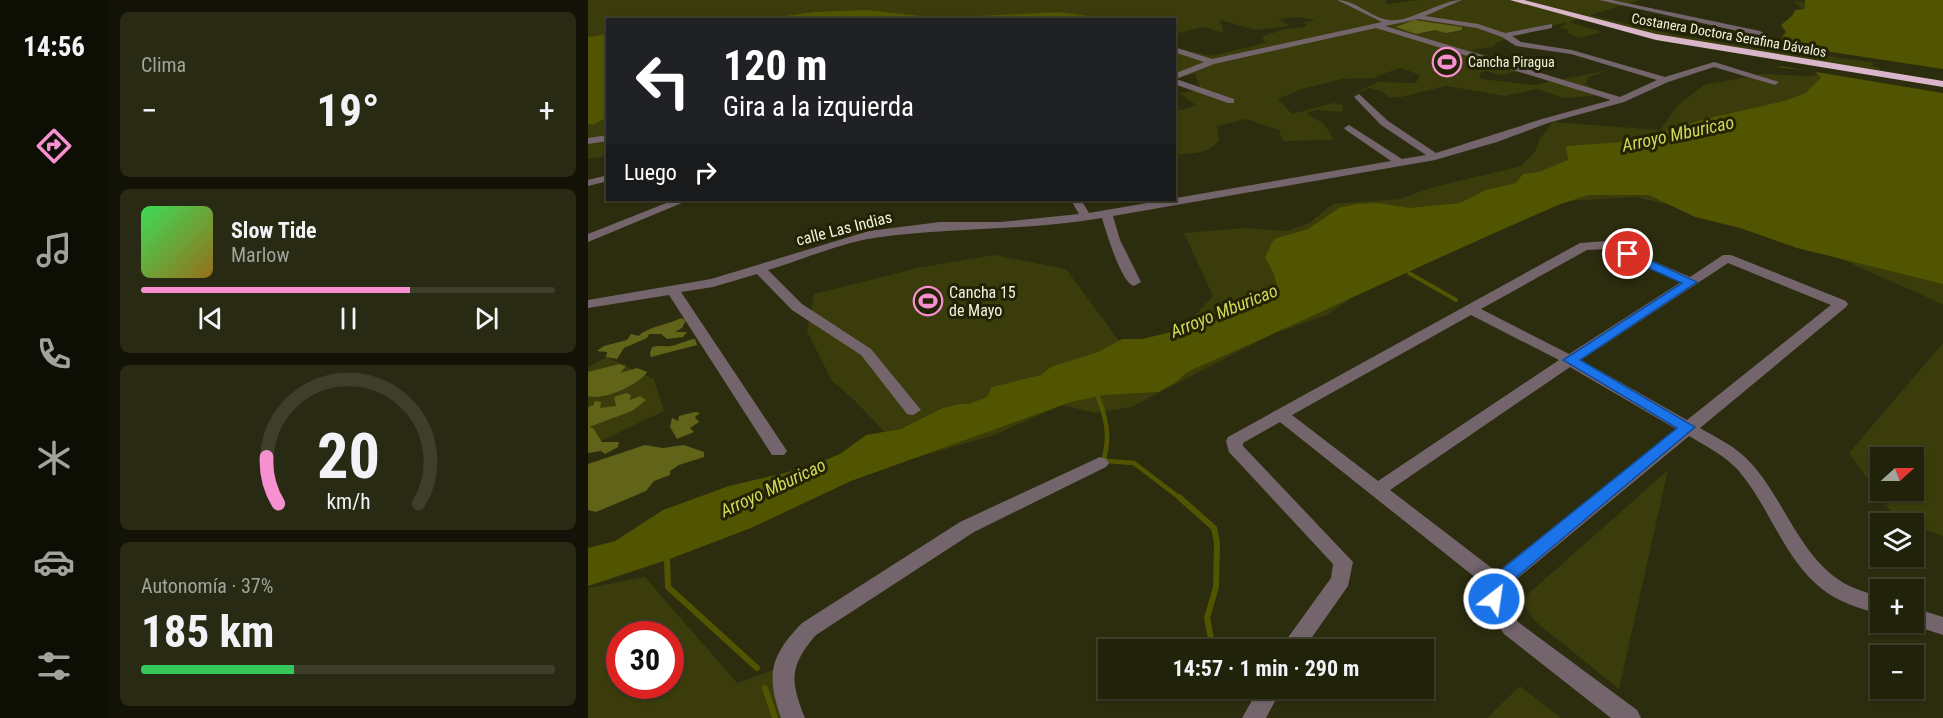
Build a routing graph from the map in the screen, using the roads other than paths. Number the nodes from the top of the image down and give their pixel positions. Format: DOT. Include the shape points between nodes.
graph roads {
  1 [pos="1340,0"];
  2 [pos="1459,0"];
  3 [pos="1514,0"];
  4 [pos="1540,0"];
  5 [pos="1602,0"];
  6 [pos="1416,17"];
  7 [pos="1387,22"];
  8 [pos="1373,25"];
  9 [pos="1549,26"];
  10 [pos="1505,35"];
  11 [pos="1780,44"];
  12 [pos="1176,50"];
  13 [pos="1801,58"];
  14 [pos="1212,63"];
  15 [pos="1943,76"];
  16 [pos="1176,78"];
  17 [pos="1176,80"];
  18 [pos="1665,80"];
  19 [pos="1775,82"];
  20 [pos="1943,84"];
  21 [pos="1359,97"];
  22 [pos="1621,100"];
  23 [pos="1231,101"];
  24 [pos="1349,128"];
  25 [pos="606,138"];
  26 [pos="588,141"];
  27 [pos="1435,157"];
  28 [pos="1402,164"];
  29 [pos="606,178"];
  30 [pos="588,183"];
  31 [pos="680,201"];
  32 [pos="1077,201"];
  33 [pos="1107,214"];
  34 [pos="1086,218"];
  35 [pos="588,238"];
  36 [pos="759,268"];
  37 [pos="1134,282"];
  38 [pos="1690,282"];
  39 [pos="673,291"];
  40 [pos="588,304"];
  41 [pos="1471,309"];
  42 [pos="1570,360"];
  43 [pos="913,410"];
  44 [pos="1280,414"];
  45 [pos="1687,427"];
  46 [pos="778,451"];
  47 [pos="1100,463"];
  48 [pos="1377,490"];
  49 [pos="1497,583"];
  50 [pos="1870,601"];
  51 [pos="1924,620"];
  52 [pos="1943,626"];
  53 [pos="1298,639"];
  54 [pos="1265,699"];
  55 [pos="793,718"];
  56 [pos="1254,718"];
  57 [pos="1629,718"];
  1 -- 7 [label="street"];
  2 -- 6 [label="street"];
  3 -- 13 [label="highway, Costanera Doctora Serafina Dávalos" via="1656,37"];
  4 -- 13 [label="highway, Costanera Doctora Serafina Dávalos" via="1666,32"];
  5 -- 11 [label="street" via="1757,33"];
  6 -- 7 [label="street"];
  6 -- 10 [label="street" via="1478,26"];
  7 -- 8 [label="street"];
  8 -- 14 [label="street"];
  8 -- 22 [label="street"];
  9 -- 10 [label="street"];
  10 -- 18 [label="street" via="1519,44 1572,52"];
  12 -- 14 [label="street"];
  13 -- 15 [label="highway, Costanera Doctora Serafina Dávalos"];
  13 -- 20 [label="highway, Costanera Doctora Serafina Dávalos"];
  14 -- 16 [label="street"];
  17 -- 23 [label="street"];
  18 -- 19 [label="street, calle Las Indias" via="1714,64"];
  18 -- 22 [label="street, calle Las Indias"];
  21 -- 27 [label="street" via="1384,124"];
  22 -- 27 [label="street, calle Las Indias"];
  24 -- 28 [label="street"];
  25 -- 26 [label="street"];
  27 -- 28 [label="street, calle Las Indias"];
  28 -- 33 [label="street, calle Las Indias"];
  29 -- 30 [label="street"];
  31 -- 35 [label="street"];
  32 -- 34 [label="street"];
  33 -- 34 [label="street, calle Las Indias"];
  33 -- 37 [label="street" via="1114,240"];
  34 -- 36 [label="street, calle Las Indias" via="1033,224 940,226 869,235"];
  36 -- 39 [label="street, calle Las Indias"];
  36 -- 43 [label="street" via="796,308 866,352"];
  38 -- 41 [label="street" via="1607,245 1595,244 1584,246"];
  38 -- 42 [label="street"];
  38 -- 45 [label="street" via="1727,258 1841,304"];
  39 -- 40 [label="street, calle Las Indias"];
  39 -- 46 [label="street"];
  41 -- 42 [label="street"];
  41 -- 44 [label="street"];
  42 -- 45 [label="street"];
  42 -- 48 [label="street"];
  44 -- 48 [label="street"];
  44 -- 53 [label="street" via="1234,441 1235,448 1343,562 1341,580"];
  45 -- 49 [label="street"];
  45 -- 50 [label="street" via="1746,465 1809,565 1829,584"];
  47 -- 55 [label="street" via="966,527 809,629 790,648 782,667 783,693"];
  48 -- 49 [label="street"];
  49 -- 57 [label="street" via="1494,599 1511,628"];
  51 -- 52 [label="street"];
  54 -- 56 [label="street"];
}
